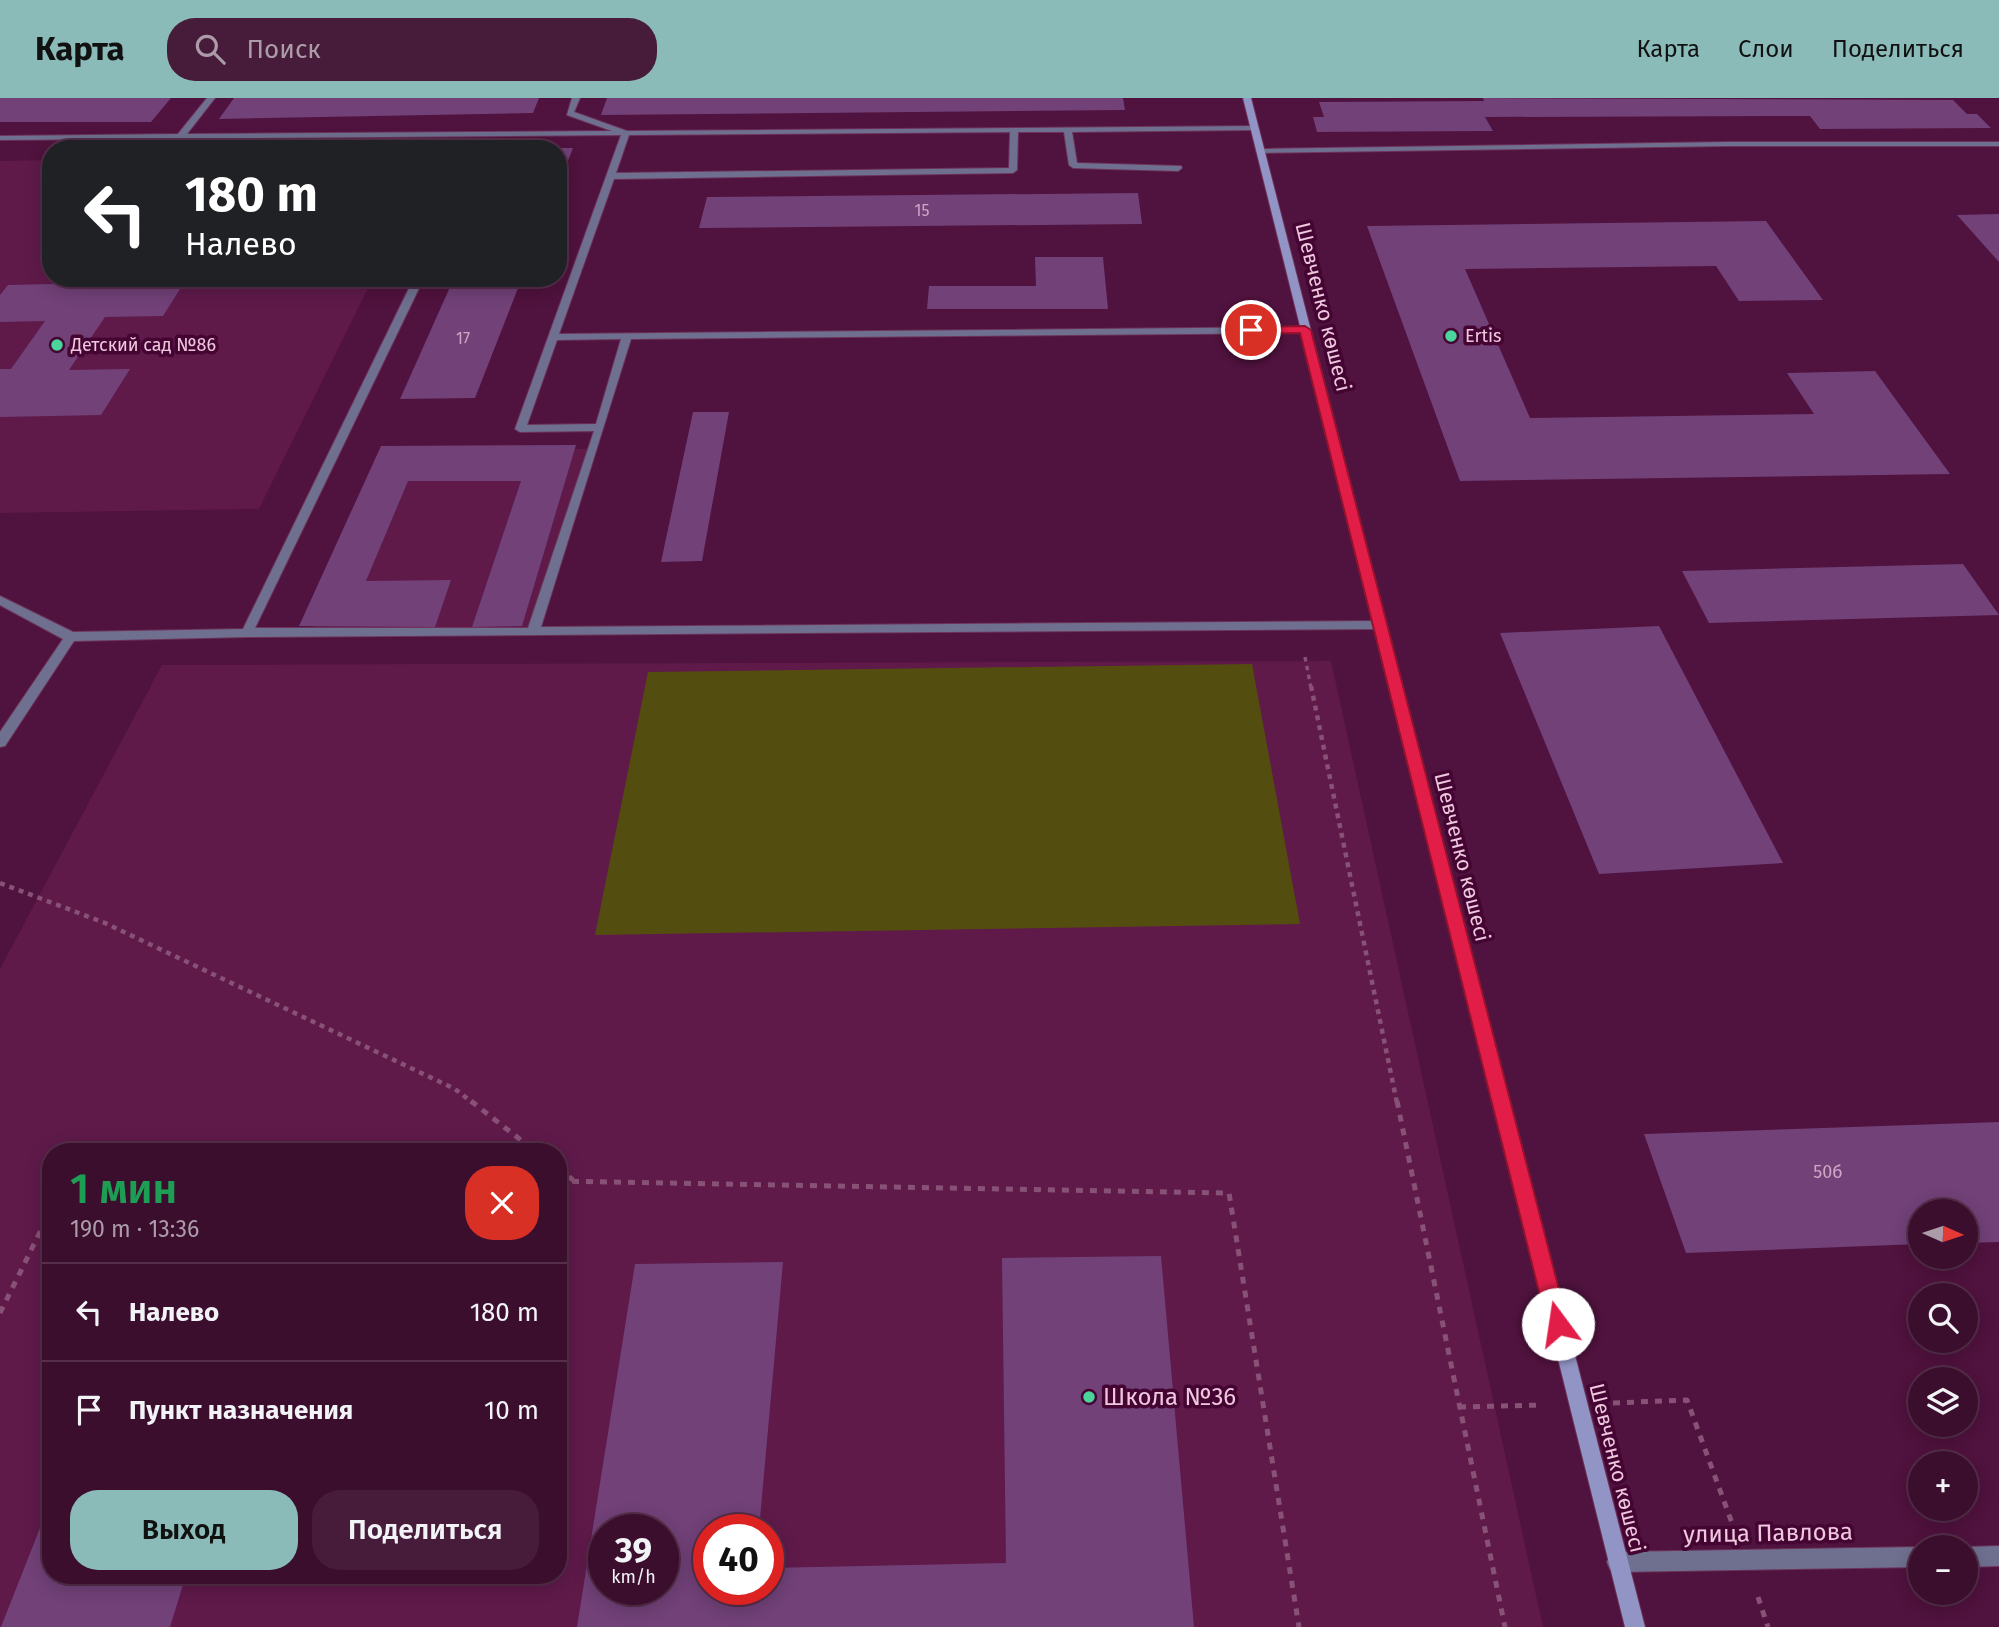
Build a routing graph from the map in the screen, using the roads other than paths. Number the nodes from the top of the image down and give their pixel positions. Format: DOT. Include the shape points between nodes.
graph roads {
  1 [pos="211,98"];
  2 [pos="576,98"];
  3 [pos="1247,98"];
  4 [pos="1254,128"];
  5 [pos="1069,129"];
  6 [pos="1014,130"];
  7 [pos="489,133"];
  8 [pos="626,133"];
  9 [pos="181,136"];
  10 [pos="5,138"];
  11 [pos="486,140"];
  12 [pos="1999,144"];
  13 [pos="0,148"];
  14 [pos="1260,151"];
  15 [pos="1178,168"];
  16 [pos="611,176"];
  17 [pos="415,287"];
  18 [pos="1305,330"];
  19 [pos="553,337"];
  20 [pos="627,337"];
  21 [pos="600,427"];
  22 [pos="0,600"];
  23 [pos="1379,625"];
  24 [pos="533,632"];
  25 [pos="247,633"];
  26 [pos="71,637"];
  27 [pos="0,742"];
  28 [pos="1999,1556"];
  29 [pos="1908,1557"];
  30 [pos="1978,1557"];
  31 [pos="1618,1562"];
  32 [pos="1635,1627"];
  1 -- 9 [label="street"];
  2 -- 8 [label="street" via="570,113"];
  3 -- 4 [label="street, Шевченко көшесі"];
  4 -- 5 [label="street"];
  4 -- 14 [label="street, Шевченко көшесі"];
  5 -- 6 [label="street"];
  5 -- 15 [label="street" via="1073,165"];
  6 -- 8 [label="street"];
  6 -- 16 [label="street" via="1013,170"];
  7 -- 8 [label="street"];
  7 -- 9 [label="street"];
  7 -- 11 [label="street"];
  8 -- 16 [label="street"];
  9 -- 10 [label="street"];
  10 -- 13 [label="street"];
  12 -- 14 [label="street"];
  14 -- 18 [label="street, Шевченко көшесі"];
  16 -- 19 [label="street"];
  17 -- 25 [label="street"];
  18 -- 20 [label="street"];
  18 -- 23 [label="street, Шевченко көшесі"];
  19 -- 20 [label="street"];
  19 -- 21 [label="street" via="520,429"];
  20 -- 21 [label="street"];
  21 -- 24 [label="street"];
  22 -- 26 [label="street"];
  23 -- 24 [label="street"];
  23 -- 31 [label="street, Шевченко көшесі"];
  24 -- 25 [label="street"];
  25 -- 26 [label="street"];
  26 -- 27 [label="street"];
  28 -- 30 [label="street"];
  29 -- 31 [label="street, улица Павлова"];
  31 -- 32 [label="street, Шевченко көшесі"];
}
